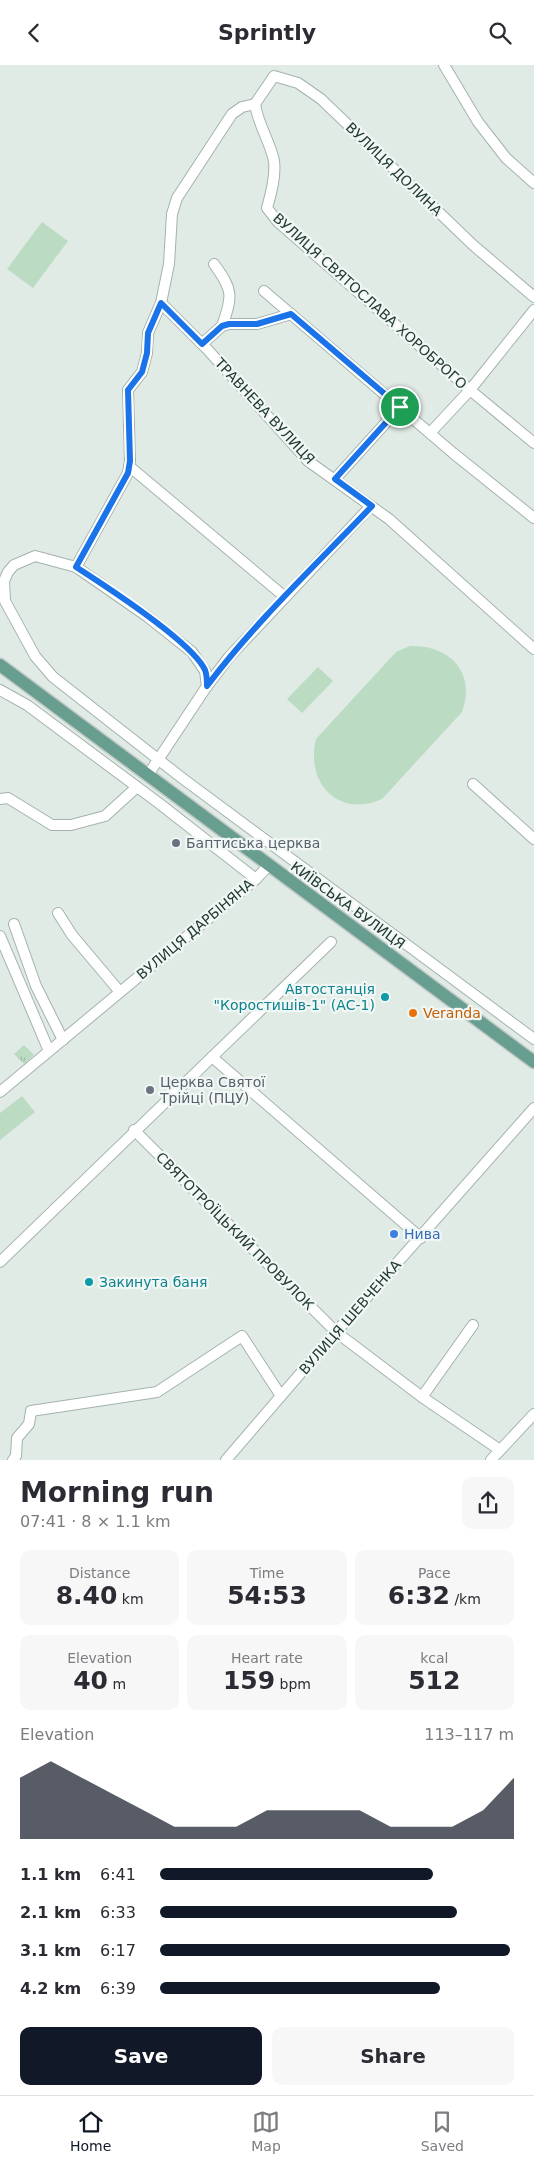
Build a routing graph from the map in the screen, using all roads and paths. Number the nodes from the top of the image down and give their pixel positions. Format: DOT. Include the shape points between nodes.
graph roads {
  1 [pos="444,65"];
  2 [pos="255,104"];
  3 [pos="534,183"];
  4 [pos="214,264"];
  5 [pos="264,291"];
  6 [pos="532,292"];
  7 [pos="161,303"];
  8 [pos="534,310"];
  9 [pos="291,314"];
  10 [pos="222,326"];
  11 [pos="202,344"];
  12 [pos="470,390"];
  13 [pos="400,407"];
  14 [pos="430,433"];
  15 [pos="534,443"];
  16 [pos="129,466"];
  17 [pos="335,479"];
  18 [pos="372,506"];
  19 [pos="534,517"];
  20 [pos="76,567"];
  21 [pos="285,597"];
  22 [pos="534,649"];
  23 [pos="0,665"];
  24 [pos="207,686"];
  25 [pos="0,690"];
  26 [pos="158,758"];
  27 [pos="148,775"];
  28 [pos="473,784"];
  29 [pos="138,787"];
  30 [pos="0,799"];
  31 [pos="534,839"];
  32 [pos="269,865"];
  33 [pos="256,879"];
  34 [pos="58,913"];
  35 [pos="14,924"];
  36 [pos="0,936"];
  37 [pos="331,942"];
  38 [pos="120,992"];
  39 [pos="534,1039"];
  40 [pos="63,1040"];
  41 [pos="49,1051"];
  42 [pos="212,1057"];
  43 [pos="534,1062"];
  44 [pos="0,1092"];
  45 [pos="534,1108"];
  46 [pos="134,1130"];
  47 [pos="421,1237"];
  48 [pos="0,1261"];
  49 [pos="473,1325"];
  50 [pos="336,1331"];
  51 [pos="281,1396"];
  52 [pos="422,1397"];
  53 [pos="534,1414"];
  54 [pos="500,1450"];
  55 [pos="13,1460"];
  56 [pos="226,1460"];
  57 [pos="491,1460"];
  1 -- 3 [label="street" via="478,122 506,158"];
  2 -- 6 [label="street, ВУЛИЦЯ ДОЛИНА" via="274,76 298,83 320,99 473,245"];
  2 -- 7 [label="street" via="232,114 177,198 172,214 169,264"];
  2 -- 12 [label="street, ВУЛИЦЯ СВЯТОСЛАВА ХОРОБРОГО" via="274,162 272,192 267,208 278,222"];
  4 -- 10 [label="street" via="228,282 230,292 230,305"];
  5 -- 9 [label="street"];
  7 -- 11 [label="street, ТРАВНЕВА ВУЛИЦЯ"];
  7 -- 16 [label="street" via="148,333 142,372 128,390"];
  8 -- 12 [label="street"];
  9 -- 10 [label="street" via="257,324"];
  9 -- 13 [label="street"];
  10 -- 11 [label="street"];
  11 -- 17 [label="street, ТРАВНЕВА ВУЛИЦЯ" via="308,461"];
  12 -- 14 [label="street"];
  12 -- 15 [label="street, ВУЛИЦЯ СВЯТОСЛАВА ХОРОБРОГО"];
  13 -- 14 [label="street"];
  13 -- 17 [label="street"];
  14 -- 19 [label="street"];
  16 -- 20 [label="street"];
  16 -- 21 [label="street"];
  17 -- 18 [label="street, ТРАВНЕВА ВУЛИЦЯ"];
  18 -- 21 [label="street"];
  18 -- 22 [label="street, ТРАВНЕВА ВУЛИЦЯ"];
  20 -- 24 [label="street" via="192,653 205,671"];
  20 -- 26 [label="street, КИЇВСЬКА ВУЛИЦЯ" via="35,556 14,565 4,581 5,601 35,656 53,677"];
  21 -- 24 [label="street" via="229,657"];
  23 -- 27 [label="main road, КИЇВСЬКА ВУЛИЦЯ"];
  24 -- 26 [label="street"];
  25 -- 29 [label="street" via="27,705"];
  26 -- 27 [label="street"];
  26 -- 39 [label="street, КИЇВСЬКА ВУЛИЦЯ"];
  27 -- 32 [label="main road, КИЇВСЬКА ВУЛИЦЯ"];
  28 -- 31 [label="street"];
  29 -- 30 [label="street" via="105,816 71,825 52,825 8,798"];
  29 -- 33 [label="street"];
  32 -- 33 [label="street, ВУЛИЦЯ ДАРБІНЯНА"];
  32 -- 43 [label="main road, КИЇВСЬКА ВУЛИЦЯ"];
  33 -- 38 [label="street, ВУЛИЦЯ ДАРБІНЯНА"];
  34 -- 38 [label="street" via="72,935"];
  35 -- 40 [label="street" via="36,986"];
  36 -- 41 [label="street"];
  37 -- 42 [label="street"];
  38 -- 40 [label="street, ВУЛИЦЯ ДАРБІНЯНА"];
  40 -- 41 [label="street, ВУЛИЦЯ ДАРБІНЯНА"];
  41 -- 44 [label="street, ВУЛИЦЯ ДАРБІНЯНА"];
  42 -- 46 [label="street"];
  42 -- 47 [label="street"];
  45 -- 47 [label="street, ВУЛИЦЯ ШЕВЧЕНКА"];
  46 -- 48 [label="street"];
  46 -- 50 [label="street, СВЯТОТРОЇЦЬКИЙ ПРОВУЛОК"];
  47 -- 50 [label="street, ВУЛИЦЯ ШЕВЧЕНКА"];
  49 -- 52 [label="street"];
  50 -- 51 [label="street, ВУЛИЦЯ ШЕВЧЕНКА"];
  50 -- 52 [label="street, СВЯТОТРОЇЦЬКИЙ ПРОВУЛОК"];
  51 -- 55 [label="street" via="242,1336 157,1392 31,1411 29,1424 17,1438"];
  51 -- 56 [label="street, ВУЛИЦЯ ШЕВЧЕНКА"];
  52 -- 54 [label="street, СВЯТОТРОЇЦЬКИЙ ПРОВУЛОК"];
  53 -- 54 [label="street"];
  54 -- 57 [label="street"];
}
